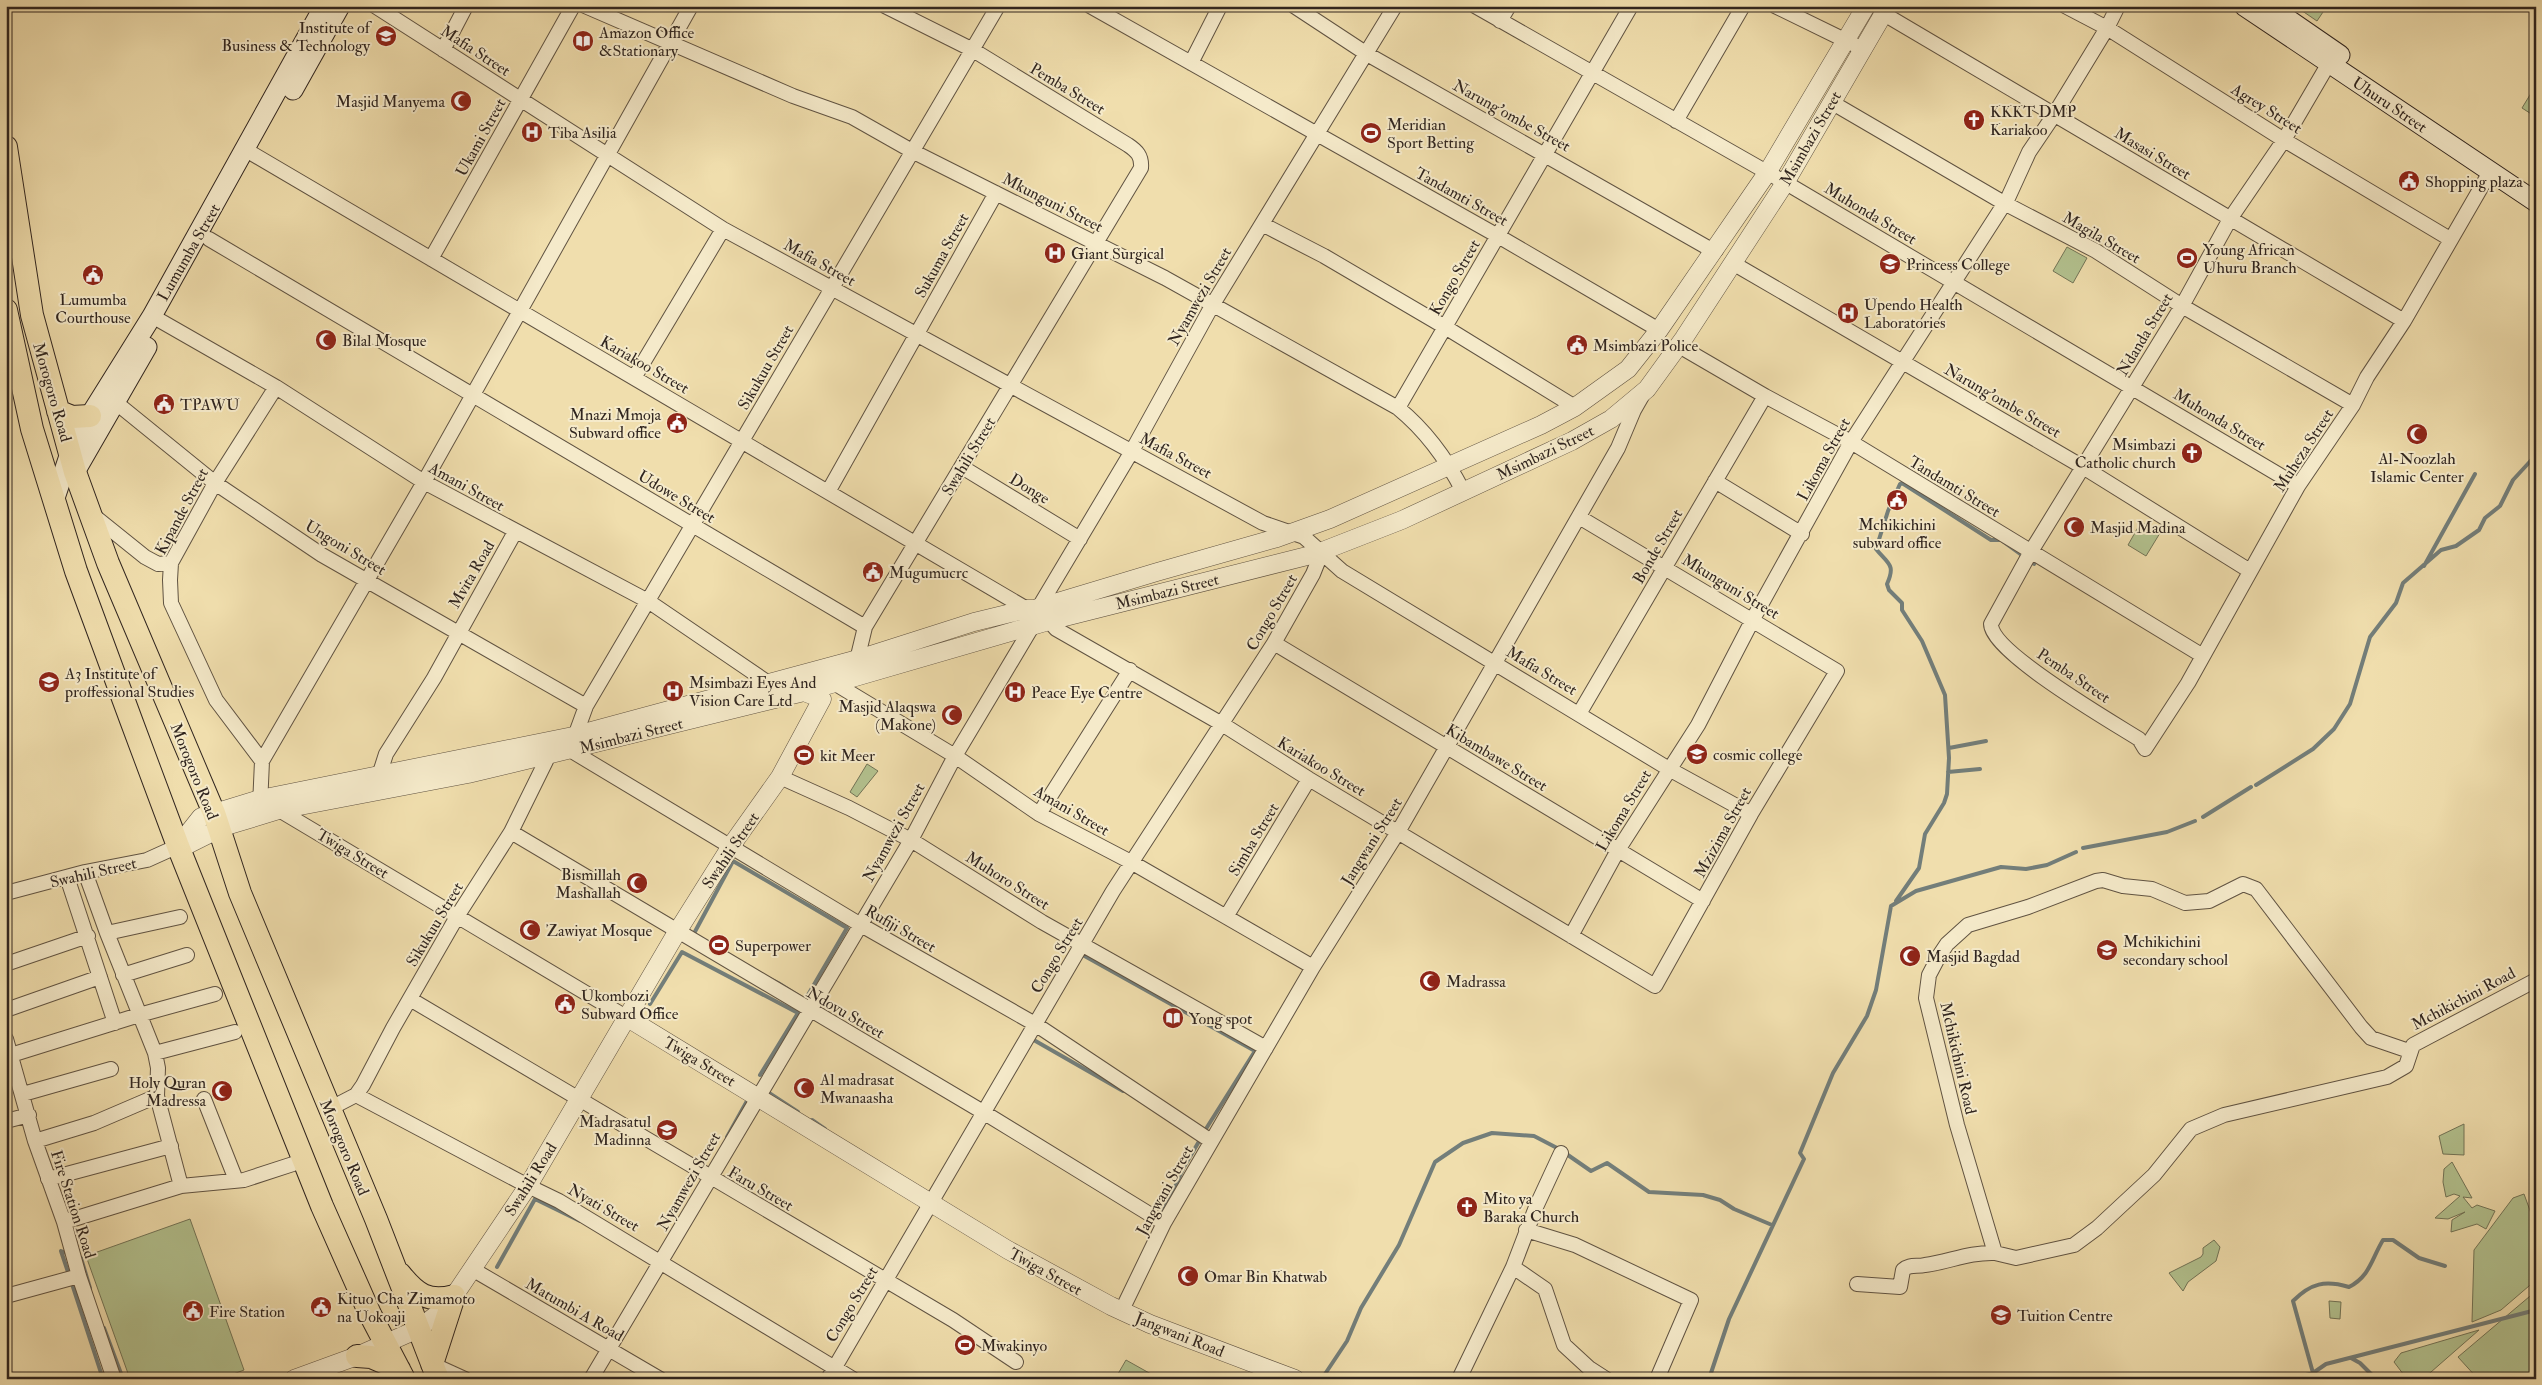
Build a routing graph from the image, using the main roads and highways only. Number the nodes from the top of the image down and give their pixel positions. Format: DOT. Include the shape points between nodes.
graph roads {
  1 [pos="324,6"];
  2 [pos="340,6"];
  3 [pos="2244,6"];
  4 [pos="2269,6"];
  5 [pos="6,147"];
  6 [pos="251,153"];
  7 [pos="2536,188"];
  8 [pos="2536,202"];
  9 [pos="6,310"];
  10 [pos="157,318"];
  11 [pos="110,398"];
  12 [pos="58,411"];
  13 [pos="90,416"];
  14 [pos="72,462"];
  15 [pos="55,498"];
  16 [pos="394,1267"];
  17 [pos="370,1314"];
  18 [pos="435,1371"];
  19 [pos="402,1374"];
  1 -- 6 [label="main road, Lumumba Street"];
  2 -- 6 [label="main road, Lumumba Street"];
  3 -- 8 [label="main road, Uhuru Street"];
  4 -- 7 [label="main road, Uhuru Street"];
  5 -- 12 [label="highway, Morogoro Road" via="32,315"];
  6 -- 10 [label="main road, Lumumba Street"];
  6 -- 10 [label="main road, Lumumba Street" via="208,239"];
  9 -- 15 [label="highway, Morogoro Road" via="32,428"];
  10 -- 11 [label="main road, Lumumba Street"];
  11 -- 13 [label="main road, Lumumba Street"];
  11 -- 14 [label="main road, Lumumba Street"];
  12 -- 13 [label="highway" via="72,417"];
  12 -- 14 [label="highway, Morogoro Road"];
  13 -- 14 [label="main road, Lumumba Street" via="74,441"];
  14 -- 15 [label="main road, Lumumba Street"];
  14 -- 16 [label="highway, Morogoro Road" via="89,513 216,821 240,893"];
  15 -- 17 [label="highway, Morogoro Road" via="83,590 178,846 289,1125"];
  16 -- 18 [label="highway, Morogoro Road"];
  16 -- 18 [label="highway" via="414,1289 430,1299 454,1296"];
  17 -- 19 [label="highway, Morogoro Road"];
  17 -- 19 [label="highway" via="365,1342 357,1356 372,1357"];
}
